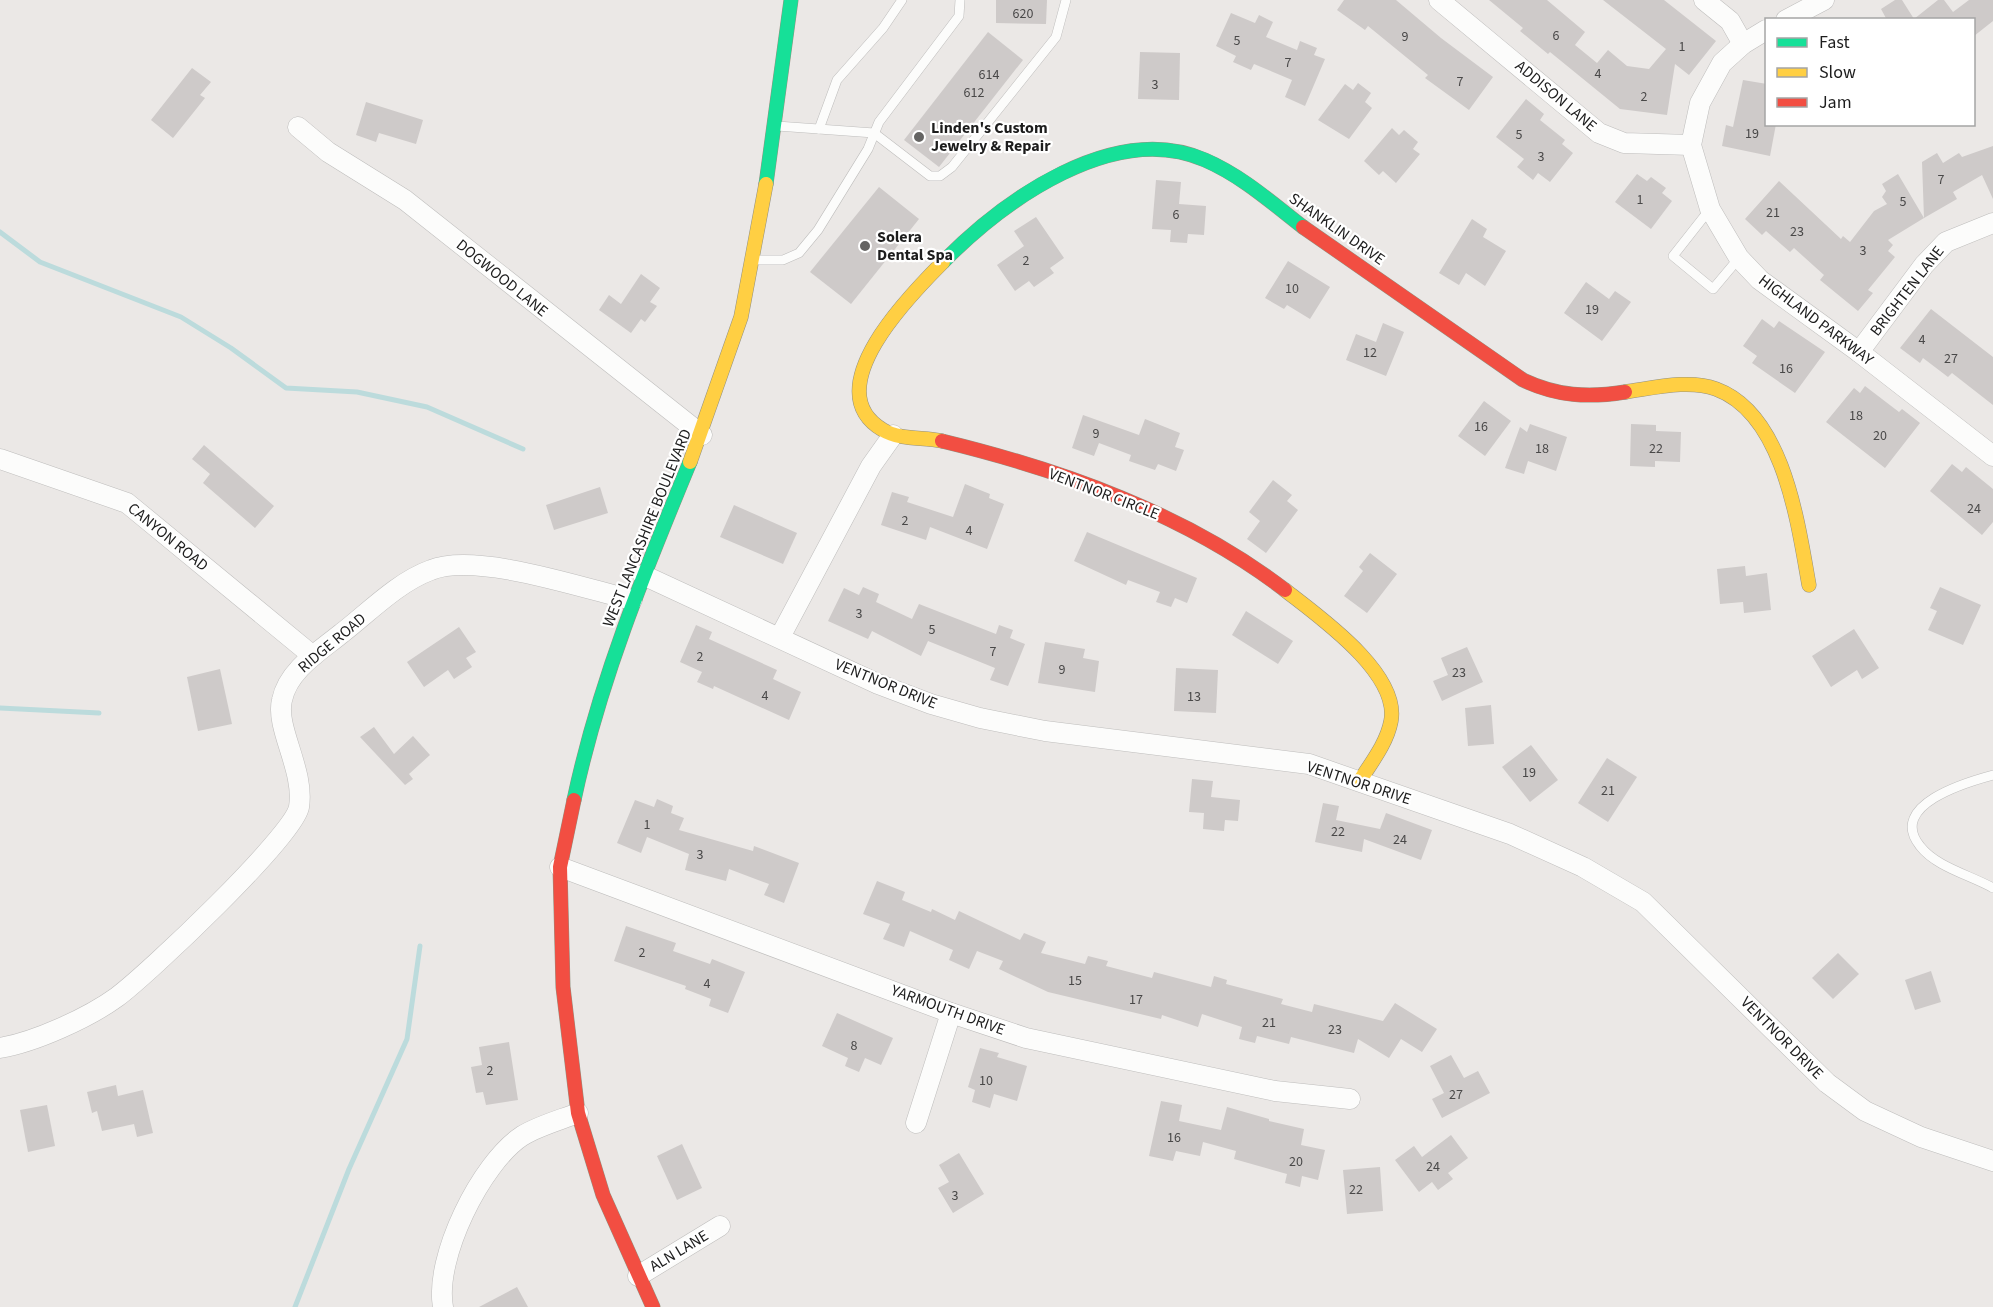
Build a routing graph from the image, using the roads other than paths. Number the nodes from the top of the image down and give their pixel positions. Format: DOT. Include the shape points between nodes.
graph roads {
  1 [pos="791,0"];
  2 [pos="902,0"];
  3 [pos="960,0"];
  4 [pos="1066,0"];
  5 [pos="1440,0"];
  6 [pos="1704,0"];
  7 [pos="1824,0"];
  8 [pos="1790,18"];
  9 [pos="1765,31"];
  10 [pos="1743,44"];
  11 [pos="774,126"];
  12 [pos="298,127"];
  13 [pos="819,129"];
  14 [pos="874,133"];
  15 [pos="1691,145"];
  16 [pos="1710,209"];
  17 [pos="1993,223"];
  18 [pos="1739,258"];
  19 [pos="753,260"];
  20 [pos="1859,352"];
  21 [pos="702,435"];
  22 [pos="893,435"];
  23 [pos="1993,456"];
  24 [pos="0,459"];
  25 [pos="643,575"];
  26 [pos="1809,585"];
  27 [pos="632,600"];
  28 [pos="780,637"];
  29 [pos="313,656"];
  30 [pos="1993,775"];
  31 [pos="1359,782"];
  32 [pos="560,867"];
  33 [pos="1993,888"];
  34 [pos="951,1013"];
  35 [pos="0,1048"];
  36 [pos="1350,1099"];
  37 [pos="578,1113"];
  38 [pos="916,1123"];
  39 [pos="1993,1161"];
  40 [pos="720,1226"];
  41 [pos="638,1276"];
  42 [pos="443,1307"];
  43 [pos="653,1307"];
  1 -- 11 [label="street, WEST LANCASHIRE BOULEVARD"];
  2 -- 13 [label="lane" via="837,80"];
  3 -- 14 [label="lane" via="959,16"];
  4 -- 14 [label="lane" via="1056,37 952,167 940,176 930,176"];
  5 -- 15 [label="street, ADDISON LANE" via="1599,133 1624,143"];
  6 -- 10 [label="street" via="1730,21"];
  7 -- 8 [label="street"];
  9 -- 10 [label="street, HIGHLAND PARKWAY"];
  10 -- 15 [label="street, HIGHLAND PARKWAY" via="1722,63 1700,103"];
  11 -- 13 [label="lane"];
  11 -- 19 [label="street, WEST LANCASHIRE BOULEVARD"];
  12 -- 21 [label="street, DOGWOOD LANE" via="328,152 405,200"];
  13 -- 14 [label="lane"];
  14 -- 19 [label="lane" via="818,230 799,253 783,260"];
  15 -- 16 [label="street, HIGHLAND PARKWAY"];
  16 -- 18 [label="street, HIGHLAND PARKWAY"];
  16 -- 18 [label="lane" via="1673,255 1713,289"];
  17 -- 20 [label="street, BRIGHTEN LANE" via="1946,242"];
  18 -- 20 [label="street, HIGHLAND PARKWAY" via="1760,280"];
  19 -- 21 [label="street, WEST LANCASHIRE BOULEVARD" via="741,317"];
  20 -- 23 [label="street, HIGHLAND PARKWAY"];
  21 -- 25 [label="street, WEST LANCASHIRE BOULEVARD"];
  22 -- 26 [label="street, SHANKLIN DRIVE" via="876,425 863,408 858,394 860,376 881,333 945,259 998,210 1072,167 1139,150 1185,153 1228,171 1531,384 1583,397 1684,386 1727,393 1767,438 1785,475"];
  22 -- 28 [label="street" via="871,466"];
  22 -- 31 [label="street, VENTNOR CIRCLE" via="931,438 1104,490 1198,534 1282,588 1329,625 1380,676 1388,690 1392,706 1387,734"];
  24 -- 29 [label="street, CANYON ROAD" via="127,503"];
  25 -- 27 [label="street, WEST LANCASHIRE BOULEVARD"];
  25 -- 28 [label="street, VENTNOR DRIVE"];
  27 -- 29 [label="street, RIDGE ROAD" via="510,571 454,564 404,584"];
  27 -- 32 [label="street, WEST LANCASHIRE BOULEVARD" via="584,752"];
  28 -- 31 [label="street, VENTNOR DRIVE" via="878,684 980,718 1045,731 1309,764"];
  29 -- 35 [label="street, RIDGE ROAD" via="291,678 282,699 281,718 296,765 299,807 280,841 157,963 116,998 68,1023"];
  30 -- 33 [label="lane" via="1944,790 1928,800 1914,822 1914,837 1929,855"];
  31 -- 39 [label="street, VENTNOR DRIVE" via="1510,834 1583,867 1643,902 1827,1083 1855,1104 1921,1137"];
  32 -- 34 [label="street, YARMOUTH DRIVE"];
  32 -- 37 [label="street, WEST LANCASHIRE BOULEVARD" via="563,987"];
  34 -- 36 [label="street, YARMOUTH DRIVE" via="1026,1038 1275,1091"];
  34 -- 38 [label="street"];
  37 -- 41 [label="street, WEST LANCASHIRE BOULEVARD" via="603,1195"];
  37 -- 42 [label="street" via="522,1136 496,1162 476,1192 448,1253"];
  40 -- 41 [label="street, ALN LANE"];
  41 -- 43 [label="street, WEST LANCASHIRE BOULEVARD"];
}
